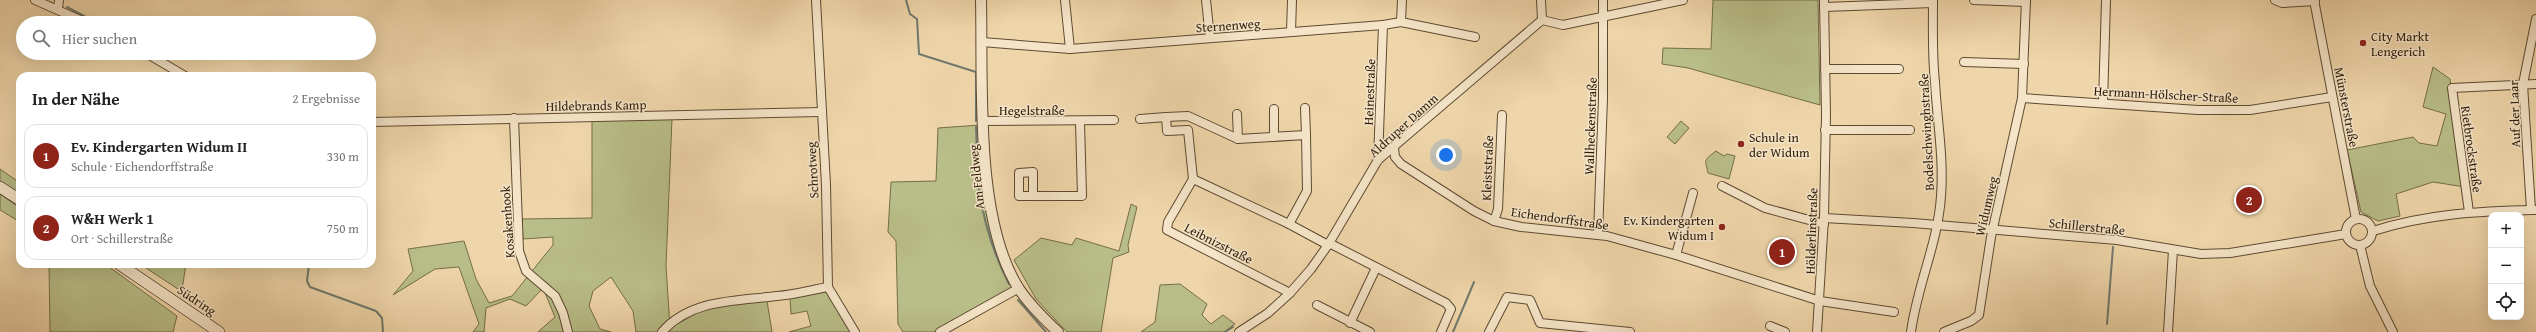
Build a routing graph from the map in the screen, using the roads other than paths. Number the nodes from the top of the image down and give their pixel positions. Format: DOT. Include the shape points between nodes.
graph roads {
  1 [pos="35,0"];
  2 [pos="816,0"];
  3 [pos="981,0"];
  4 [pos="1065,0"];
  5 [pos="1206,0"];
  6 [pos="1292,0"];
  7 [pos="1402,0"];
  8 [pos="1541,0"];
  9 [pos="1603,0"];
  10 [pos="1682,0"];
  11 [pos="1974,0"];
  12 [pos="2106,0"];
  13 [pos="2275,0"];
  14 [pos="2026,1"];
  15 [pos="2314,1"];
  16 [pos="1933,2"];
  17 [pos="1824,3"];
  18 [pos="58,4"];
  19 [pos="76,16"];
  20 [pos="1603,18"];
  21 [pos="2536,19"];
  22 [pos="1542,20"];
  23 [pos="1402,22"];
  24 [pos="1383,25"];
  25 [pos="1290,32"];
  26 [pos="1475,37"];
  27 [pos="1210,38"];
  28 [pos="982,42"];
  29 [pos="1070,48"];
  30 [pos="158,60"];
  31 [pos="1964,62"];
  32 [pos="2024,64"];
  33 [pos="1825,69"];
  34 [pos="1899,69"];
  35 [pos="178,72"];
  36 [pos="2523,84"];
  37 [pos="2536,84"];
  38 [pos="2332,97"];
  39 [pos="2022,98"];
  40 [pos="2103,103"];
  41 [pos="1305,108"];
  42 [pos="1274,109"];
  43 [pos="821,112"];
  44 [pos="1237,114"];
  45 [pos="1502,115"];
  46 [pos="1188,116"];
  47 [pos="1166,117"];
  48 [pos="514,118"];
  49 [pos="1140,119"];
  50 [pos="1114,120"];
  51 [pos="983,121"];
  52 [pos="376,122"];
  53 [pos="1080,122"];
  54 [pos="1188,130"];
  55 [pos="1826,130"];
  56 [pos="1910,130"];
  57 [pos="1306,135"];
  58 [pos="1274,137"];
  59 [pos="1238,139"];
  60 [pos="1394,148"];
  61 [pos="1378,160"];
  62 [pos="1193,179"];
  63 [pos="1722,186"];
  64 [pos="0,187"];
  65 [pos="1694,193"];
  66 [pos="1034,196"];
  67 [pos="16,197"];
  68 [pos="2534,210"];
  69 [pos="2469,212"];
  70 [pos="2356,219"];
  71 [pos="1494,221"];
  72 [pos="1824,221"];
  73 [pos="1289,224"];
  74 [pos="1937,225"];
  75 [pos="1993,230"];
  76 [pos="2373,230"];
  77 [pos="2346,234"];
  78 [pos="1598,235"];
  79 [pos="1329,244"];
  80 [pos="2360,245"];
  81 [pos="2173,250"];
  82 [pos="1676,255"];
  83 [pos="125,268"];
  84 [pos="1376,268"];
  85 [pos="828,286"];
  86 [pos="1019,288"];
  87 [pos="1290,293"];
  88 [pos="1820,302"];
  89 [pos="1317,306"];
  90 [pos="1894,312"];
  91 [pos="1350,323"];
  92 [pos="1770,326"];
  93 [pos="219,332"];
  94 [pos="568,332"];
  95 [pos="662,332"];
  96 [pos="855,332"];
  97 [pos="940,332"];
  98 [pos="1058,332"];
  99 [pos="1240,332"];
  100 [pos="1370,332"];
  101 [pos="1441,332"];
  102 [pos="1489,332"];
  103 [pos="1630,332"];
  104 [pos="1786,332"];
  105 [pos="1817,332"];
  106 [pos="1911,332"];
  107 [pos="1944,332"];
  108 [pos="2168,332"];
  109 [pos="2393,332"];
  1 -- 18 [label="street"];
  2 -- 43 [label="street, Schrotweg"];
  3 -- 28 [label="street, Am Feldweg"];
  4 -- 29 [label="street"];
  5 -- 27 [label="street"];
  6 -- 25 [label="street"];
  7 -- 23 [label="street"];
  8 -- 22 [label="street"];
  9 -- 20 [label="street, Wallheckenstraße"];
  10 -- 20 [label="street"];
  11 -- 14 [label="street, Widumweg"];
  12 -- 40 [label="street"];
  13 -- 15 [label="street" via="2287,3"];
  14 -- 32 [label="street, Widumweg"];
  15 -- 38 [label="street, Münsterstraße"];
  16 -- 17 [label="street, Hölderlinstraße"];
  16 -- 74 [label="street, Bodelschwinghstraße" via="1934,79 1942,174"];
  17 -- 33 [label="street, Hölderlinstraße"];
  18 -- 19 [label="street"];
  20 -- 22 [label="street" via="1563,26"];
  20 -- 78 [label="street, Wallheckenstraße"];
  21 -- 36 [label="street, Auf der Laar"];
  22 -- 60 [label="street, Aldruper Damm"];
  23 -- 24 [label="street, Sternenweg"];
  23 -- 26 [label="street, Sternenweg"];
  24 -- 25 [label="street, Sternenweg"];
  24 -- 61 [label="street, Heinestraße"];
  25 -- 27 [label="street, Sternenweg"];
  27 -- 29 [label="street, Sternenweg"];
  28 -- 29 [label="street, Sternenweg"];
  28 -- 51 [label="street, Am Feldweg"];
  30 -- 35 [label="street"];
  31 -- 32 [label="street"];
  32 -- 39 [label="street, Widumweg"];
  33 -- 34 [label="street"];
  33 -- 55 [label="street, Hölderlinstraße"];
  36 -- 37 [label="street"];
  36 -- 68 [label="street, Auf der Laar"];
  36 -- 69 [label="street, Rietbrockstraße" via="2452,88"];
  38 -- 40 [label="street, Hermann-Hölscher-Straße" via="2250,110 2198,110"];
  38 -- 70 [label="street, Münsterstraße"];
  39 -- 40 [label="street, Hermann-Hölscher-Straße"];
  39 -- 75 [label="street, Widumweg"];
  41 -- 57 [label="street"];
  42 -- 58 [label="street"];
  43 -- 48 [label="street, Hildebrands Kamp"];
  43 -- 85 [label="street, Schrotweg" via="826,185"];
  44 -- 59 [label="street"];
  45 -- 71 [label="street, Kleiststraße" via="1498,209"];
  46 -- 47 [label="street"];
  46 -- 54 [label="street"];
  46 -- 59 [label="street"];
  47 -- 49 [label="street"];
  47 -- 54 [label="street" via="1167,131"];
  48 -- 52 [label="street, Hildebrands Kamp"];
  48 -- 94 [label="street, Kosakenhook" via="519,251 523,267 555,296"];
  50 -- 53 [label="street, Hegelstraße"];
  51 -- 53 [label="street, Hegelstraße"];
  51 -- 86 [label="street, Am Feldweg" via="988,198 1001,250"];
  53 -- 66 [label="street, Hegelstraße" via="1082,196"];
  54 -- 62 [label="street"];
  55 -- 56 [label="street"];
  55 -- 72 [label="street, Hölderlinstraße"];
  57 -- 58 [label="street"];
  57 -- 73 [label="street" via="1307,191"];
  58 -- 59 [label="street"];
  60 -- 61 [label="street, Aldruper Damm"];
  60 -- 71 [label="street, Eichendorffstraße" via="1395,157 1401,164"];
  61 -- 79 [label="street, Aldruper Damm"];
  62 -- 73 [label="street"];
  62 -- 87 [label="street, Leibnizstraße" via="1168,222 1167,230"];
  63 -- 72 [label="street, Schillerstraße" via="1765,208"];
  64 -- 67 [label="main road"];
  65 -- 82 [label="street"];
  68 -- 69 [label="street"];
  69 -- 76 [label="street" via="2407,220"];
  70 -- 76 [label="street" via="2367,221"];
  70 -- 77 [label="street" via="2348,225"];
  71 -- 78 [label="street, Eichendorffstraße" via="1521,227"];
  72 -- 74 [label="street, Schillerstraße"];
  72 -- 88 [label="street, Hölderlinstraße"];
  73 -- 79 [label="street"];
  74 -- 75 [label="street, Schillerstraße"];
  74 -- 106 [label="street, Bodelschwinghstraße" via="1913,313"];
  75 -- 81 [label="street, Schillerstraße" via="2117,240"];
  75 -- 107 [label="street, Widumweg" via="1979,315"];
  76 -- 80 [label="street" via="2369,240"];
  77 -- 80 [label="street" via="2352,242"];
  77 -- 81 [label="street, Schillerstraße" via="2230,253 2201,254"];
  78 -- 82 [label="street, Eichendorffstraße"];
  79 -- 84 [label="street"];
  79 -- 87 [label="street, Aldruper Damm"];
  80 -- 109 [label="street" via="2370,286"];
  81 -- 108 [label="street"];
  82 -- 88 [label="street, Eichendorffstraße"];
  83 -- 93 [label="main road, Südring"];
  84 -- 91 [label="street"];
  84 -- 101 [label="street" via="1449,304 1451,309"];
  85 -- 95 [label="street" via="779,296 720,301 678,319"];
  85 -- 96 [label="street, Schrotweg"];
  86 -- 97 [label="street"];
  86 -- 98 [label="street, Am Feldweg" via="1039,314"];
  87 -- 99 [label="street, Aldruper Damm" via="1268,313"];
  88 -- 90 [label="street, Eichendorffstraße"];
  88 -- 105 [label="street, Hölderlinstraße"];
  89 -- 91 [label="street"];
  91 -- 100 [label="street"];
  92 -- 104 [label="street"];
  102 -- 103 [label="street" via="1506,297 1530,300 1540,323"];
}
